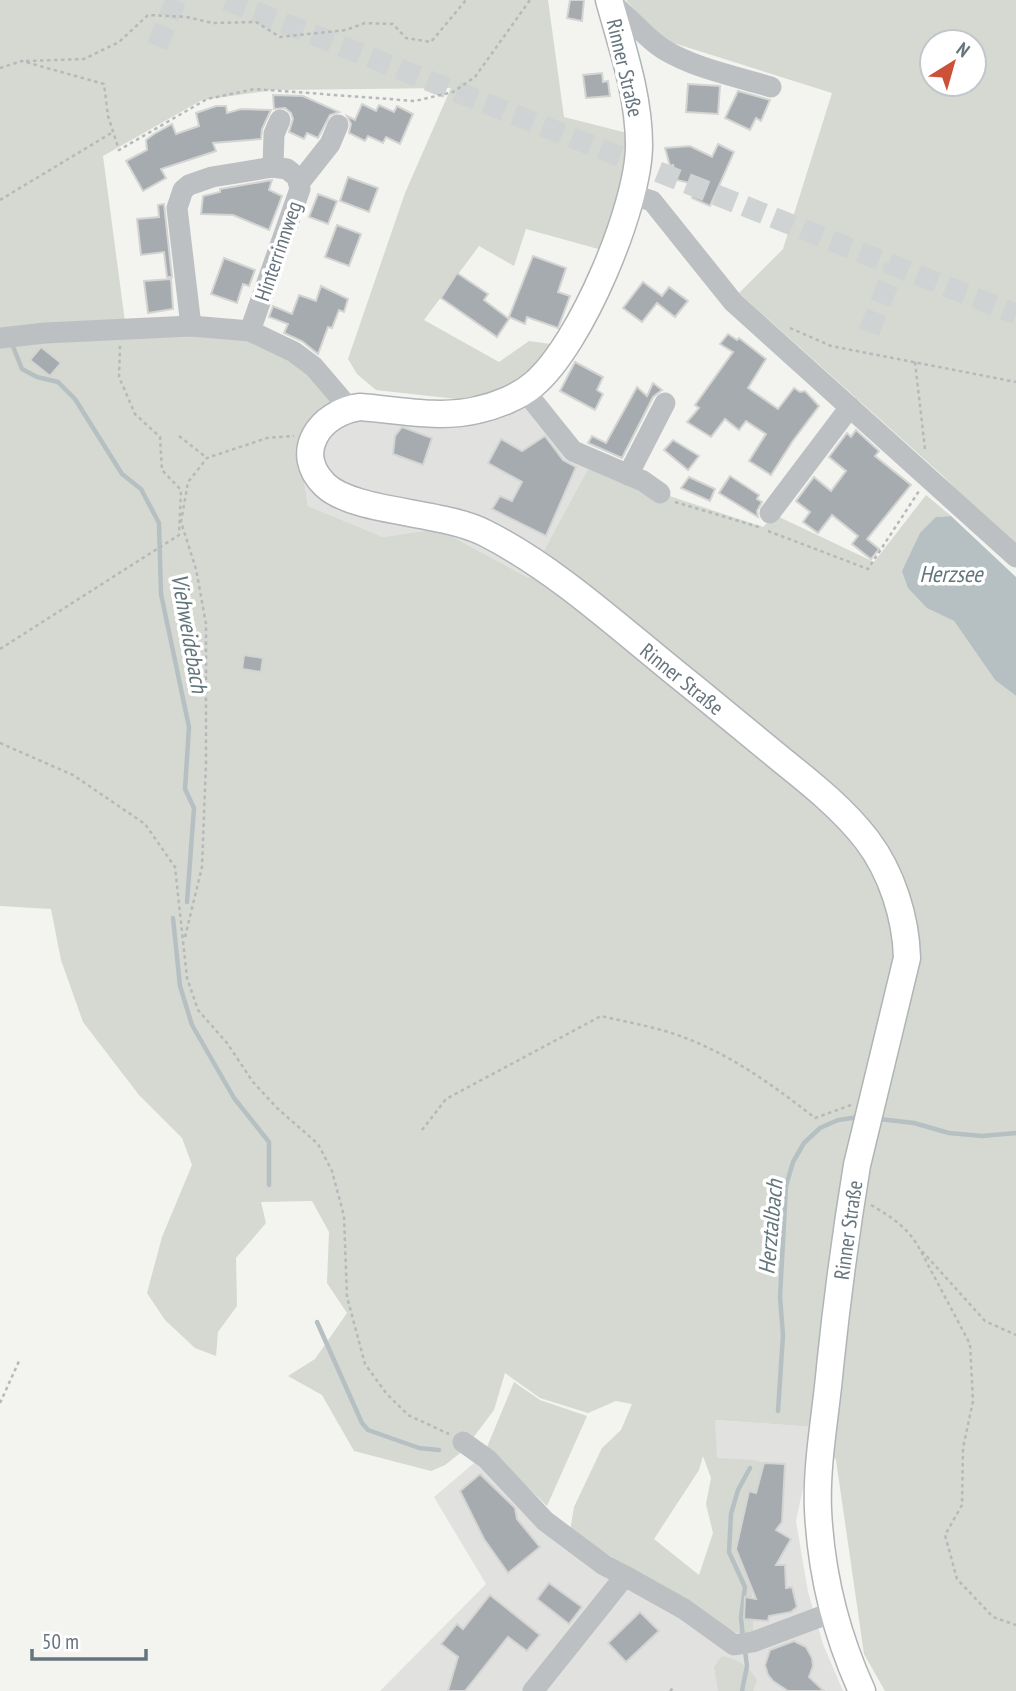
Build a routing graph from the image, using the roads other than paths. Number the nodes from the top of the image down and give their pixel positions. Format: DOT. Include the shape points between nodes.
graph roads {
  1 [pos="609,1"];
  2 [pos="771,87"];
  3 [pos="279,120"];
  4 [pos="338,125"];
  5 [pos="273,167"];
  6 [pos="300,182"];
  7 [pos="633,195"];
  8 [pos="191,326"];
  9 [pos="250,331"];
  10 [pos="0,338"];
  11 [pos="524,391"];
  12 [pos="665,402"];
  13 [pos="850,407"];
  14 [pos="348,408"];
  15 [pos="628,475"];
  16 [pos="660,493"];
  17 [pos="770,513"];
  18 [pos="1016,557"];
  19 [pos="463,1442"];
  20 [pos="625,1576"];
  21 [pos="833,1612"];
  22 [pos="533,1691"];
  23 [pos="862,1691"];
  1 -- 2 [label="street" via="651,40 678,57"];
  1 -- 7 [label="main road, Rinner Straße" via="633,87 638,125"];
  3 -- 5 [label="street"];
  4 -- 6 [label="street" via="330,144"];
  5 -- 6 [label="street, Hinterrinnweg" via="293,172"];
  5 -- 8 [label="street" via="212,177 189,186 180,196 177,208"];
  6 -- 9 [label="street, Hinterrinnweg"];
  7 -- 11 [label="main road, Rinner Straße" via="615,245 569,341 546,372"];
  7 -- 13 [label="street" via="652,201 733,302"];
  8 -- 9 [label="street"];
  8 -- 10 [label="street"];
  9 -- 14 [label="street" via="314,367"];
  11 -- 14 [label="main road, Rinner Straße" via="476,411"];
  11 -- 15 [label="street" via="573,451"];
  12 -- 15 [label="street"];
  13 -- 17 [label="street"];
  13 -- 18 [label="street"];
  14 -- 21 [label="main road, Rinner Straße" via="315,435 309,456 328,488 359,502 451,520 484,532 564,584 849,818 891,882 907,933 907,958 852,1197 819,1478 823,1558"];
  15 -- 16 [label="street"];
  19 -- 20 [label="street" via="487,1459 545,1521"];
  20 -- 21 [label="street" via="672,1601 727,1641 746,1644"];
  20 -- 22 [label="street"];
  21 -- 23 [label="main road, Rinner Straße"];
}
